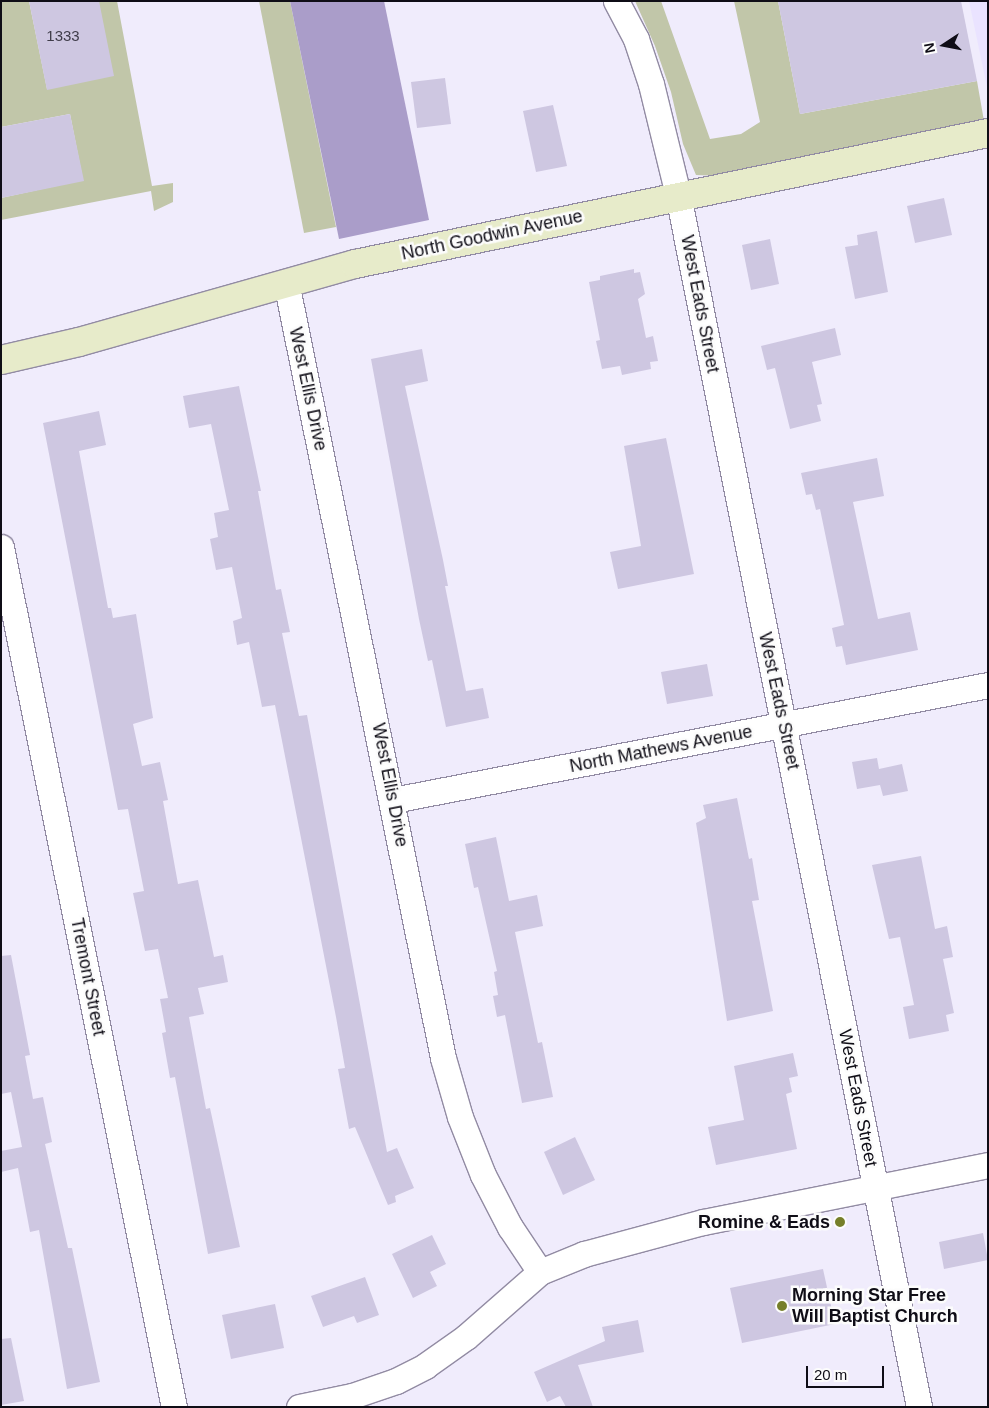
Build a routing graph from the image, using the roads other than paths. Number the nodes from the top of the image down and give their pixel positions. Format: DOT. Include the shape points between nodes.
graph roads {
  1 [pos="616,1"];
  2 [pos="988,133"];
  3 [pos="678,195"];
  4 [pos="286,282"];
  5 [pos="1,360"];
  6 [pos="1,547"];
  7 [pos="988,685"];
  8 [pos="784,725"];
  9 [pos="393,800"];
  10 [pos="988,1165"];
  11 [pos="876,1188"];
  12 [pos="540,1272"];
  13 [pos="174,1407"];
  14 [pos="299,1407"];
  15 [pos="919,1407"];
  1 -- 3 [label="street, West Eads Street" via="636,39 651,84"];
  2 -- 3 [label="street, North Goodwin Avenue"];
  3 -- 4 [label="street, North Goodwin Avenue" via="355,264"];
  3 -- 8 [label="street, West Eads Street"];
  4 -- 5 [label="street, North Goodwin Avenue" via="79,342"];
  4 -- 9 [label="street, West Ellis Drive"];
  6 -- 13 [label="street, Tremont Street"];
  7 -- 8 [label="street, North Mathews Avenue"];
  8 -- 9 [label="street, North Mathews Avenue"];
  8 -- 11 [label="street, West Eads Street"];
  9 -- 12 [label="street, West Ellis Drive" via="443,1058 460,1117 483,1175 510,1227"];
  10 -- 11 [label="street"];
  11 -- 12 [label="street" via="703,1222 584,1254"];
  11 -- 15 [label="street, West Eads Street"];
  12 -- 14 [label="street" via="466,1337 425,1366 396,1381 352,1396"];
}
